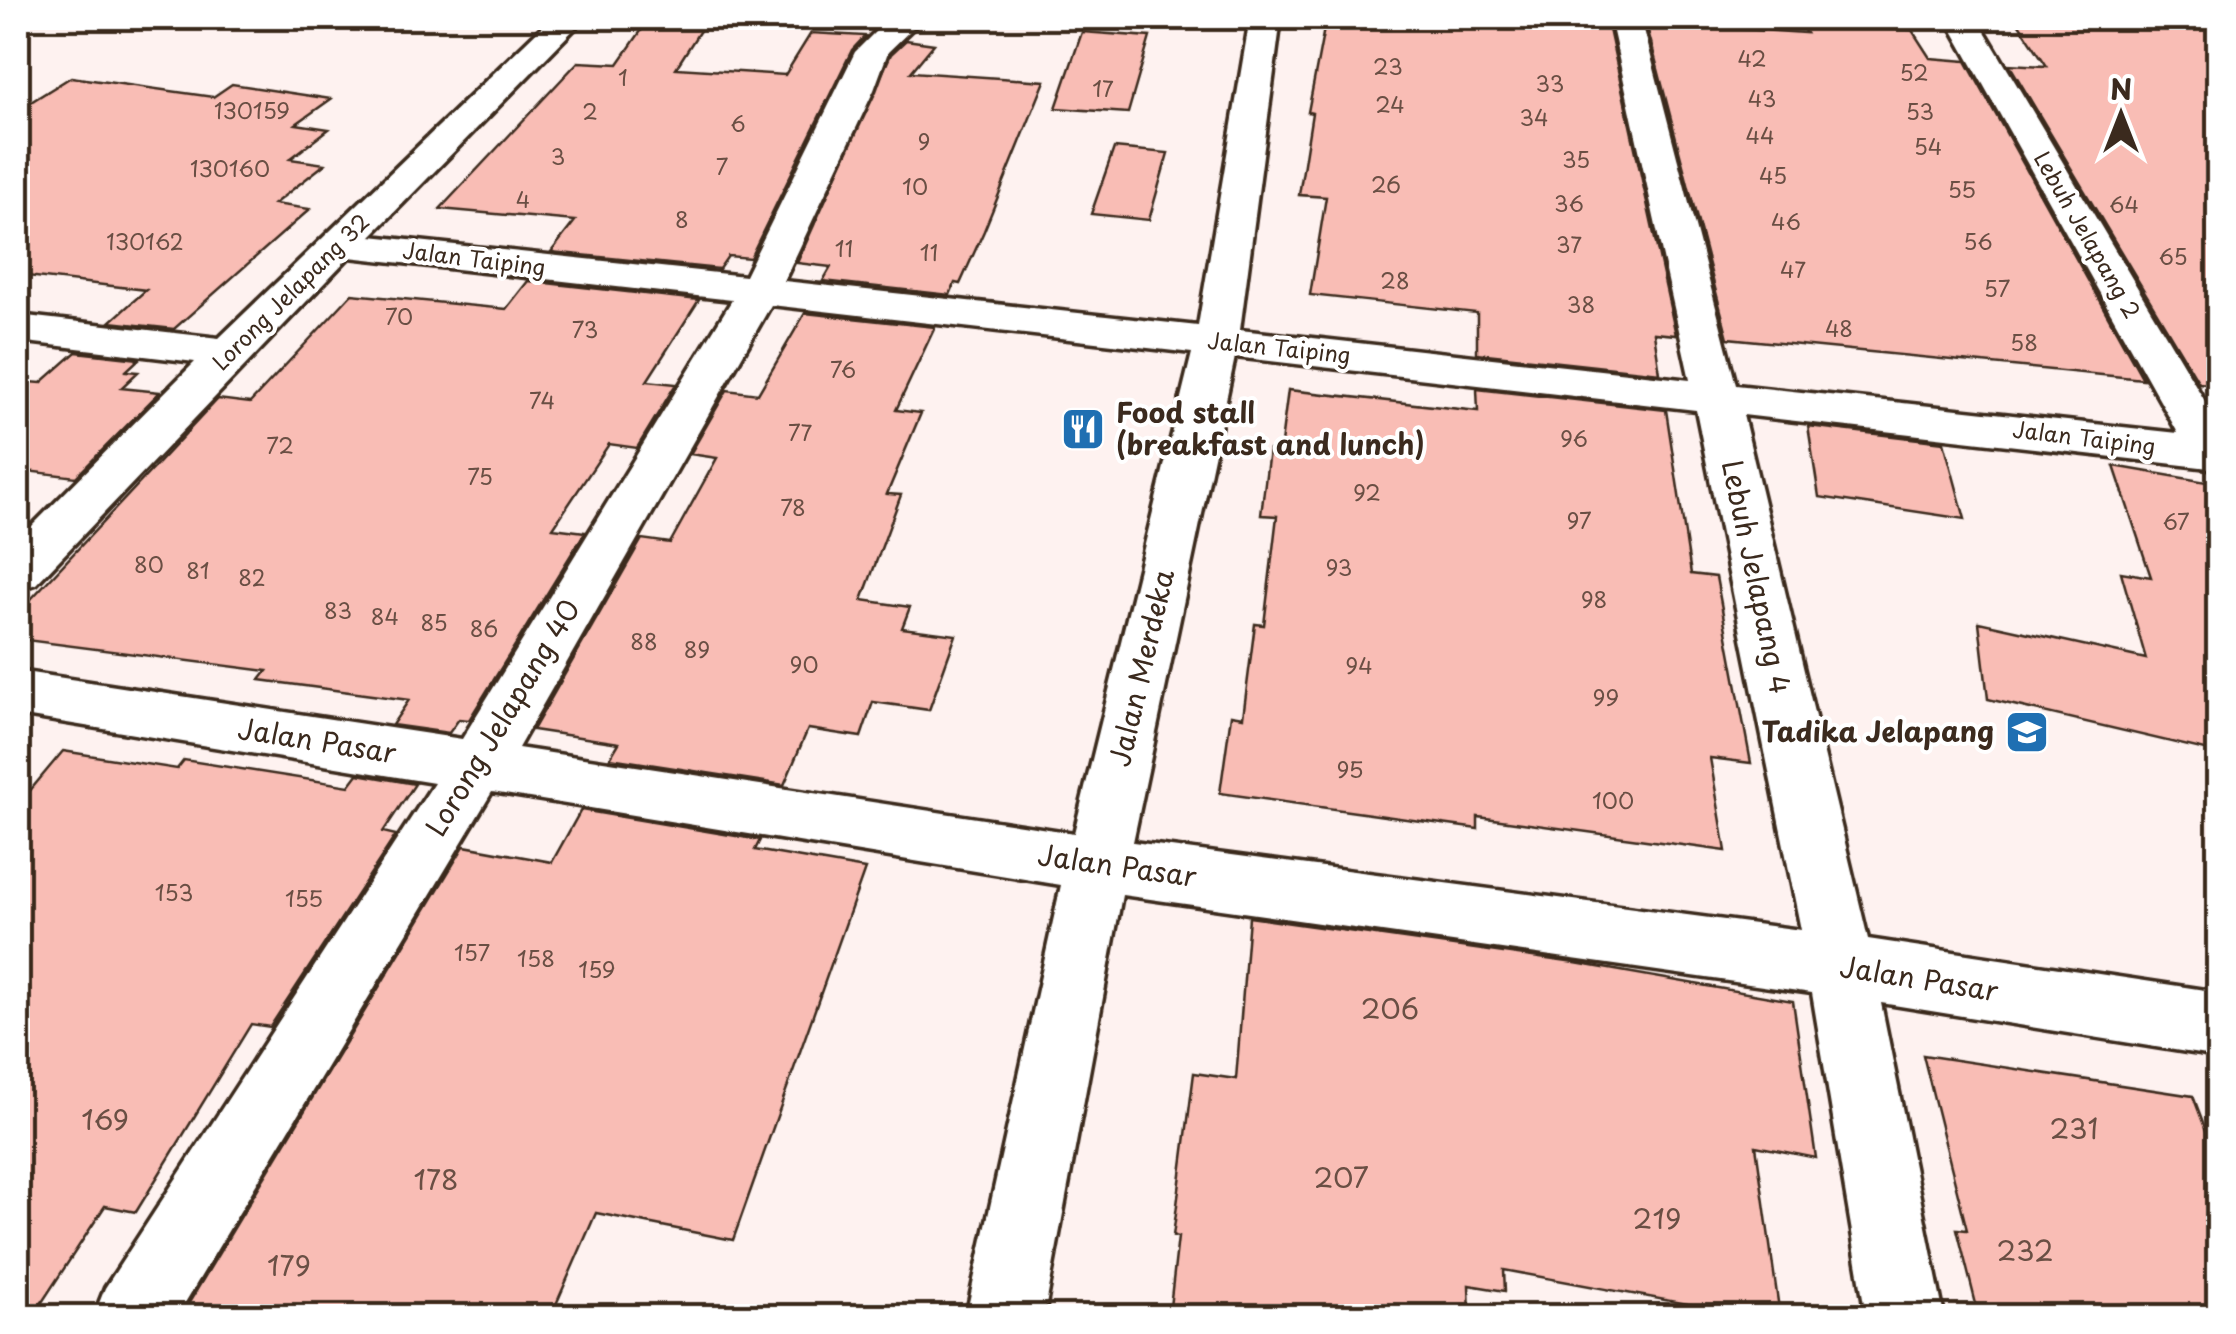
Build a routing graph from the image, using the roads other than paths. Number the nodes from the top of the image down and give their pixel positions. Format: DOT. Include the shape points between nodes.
graph roads {
  1 [pos="568,18"];
  2 [pos="1266,18"];
  3 [pos="1626,18"];
  4 [pos="1962,18"];
  5 [pos="902,24"];
  6 [pos="339,244"];
  7 [pos="757,293"];
  8 [pos="18,328"];
  9 [pos="1217,341"];
  10 [pos="229,353"];
  11 [pos="1716,395"];
  12 [pos="2215,453"];
  13 [pos="18,571"];
  14 [pos="18,693"];
  15 [pos="476,767"];
  16 [pos="1096,864"];
  17 [pos="1841,966"];
  18 [pos="2218,1025"];
  19 [pos="133,1316"];
  20 [pos="1006,1316"];
  21 [pos="1906,1316"];
  1 -- 6 [label="street, Lorong Jelapang 32"];
  2 -- 9 [label="street, Jalan Merdeka"];
  3 -- 11 [label="street, Lebuh Jelapang 4"];
  4 -- 12 [label="street, Lebuh Jelapang 2"];
  5 -- 7 [label="street, Lorong Jelapang 40" via="876,41"];
  6 -- 7 [label="street, Jalan Taiping"];
  6 -- 10 [label="street, Lorong Jelapang 32"];
  7 -- 9 [label="street, Jalan Taiping"];
  7 -- 15 [label="street, Lorong Jelapang 40"];
  8 -- 10 [label="street"];
  9 -- 11 [label="street, Jalan Taiping"];
  9 -- 16 [label="street, Jalan Merdeka"];
  10 -- 13 [label="street, Lorong Jelapang 32"];
  11 -- 12 [label="street, Jalan Taiping"];
  11 -- 17 [label="street, Lebuh Jelapang 4"];
  14 -- 15 [label="street, Jalan Pasar"];
  15 -- 16 [label="street, Jalan Pasar"];
  15 -- 19 [label="street, Lorong Jelapang 40"];
  16 -- 17 [label="street, Jalan Pasar"];
  16 -- 20 [label="street, Jalan Merdeka"];
  17 -- 18 [label="street, Jalan Pasar"];
  17 -- 21 [label="street, Lebuh Jelapang 4"];
}
